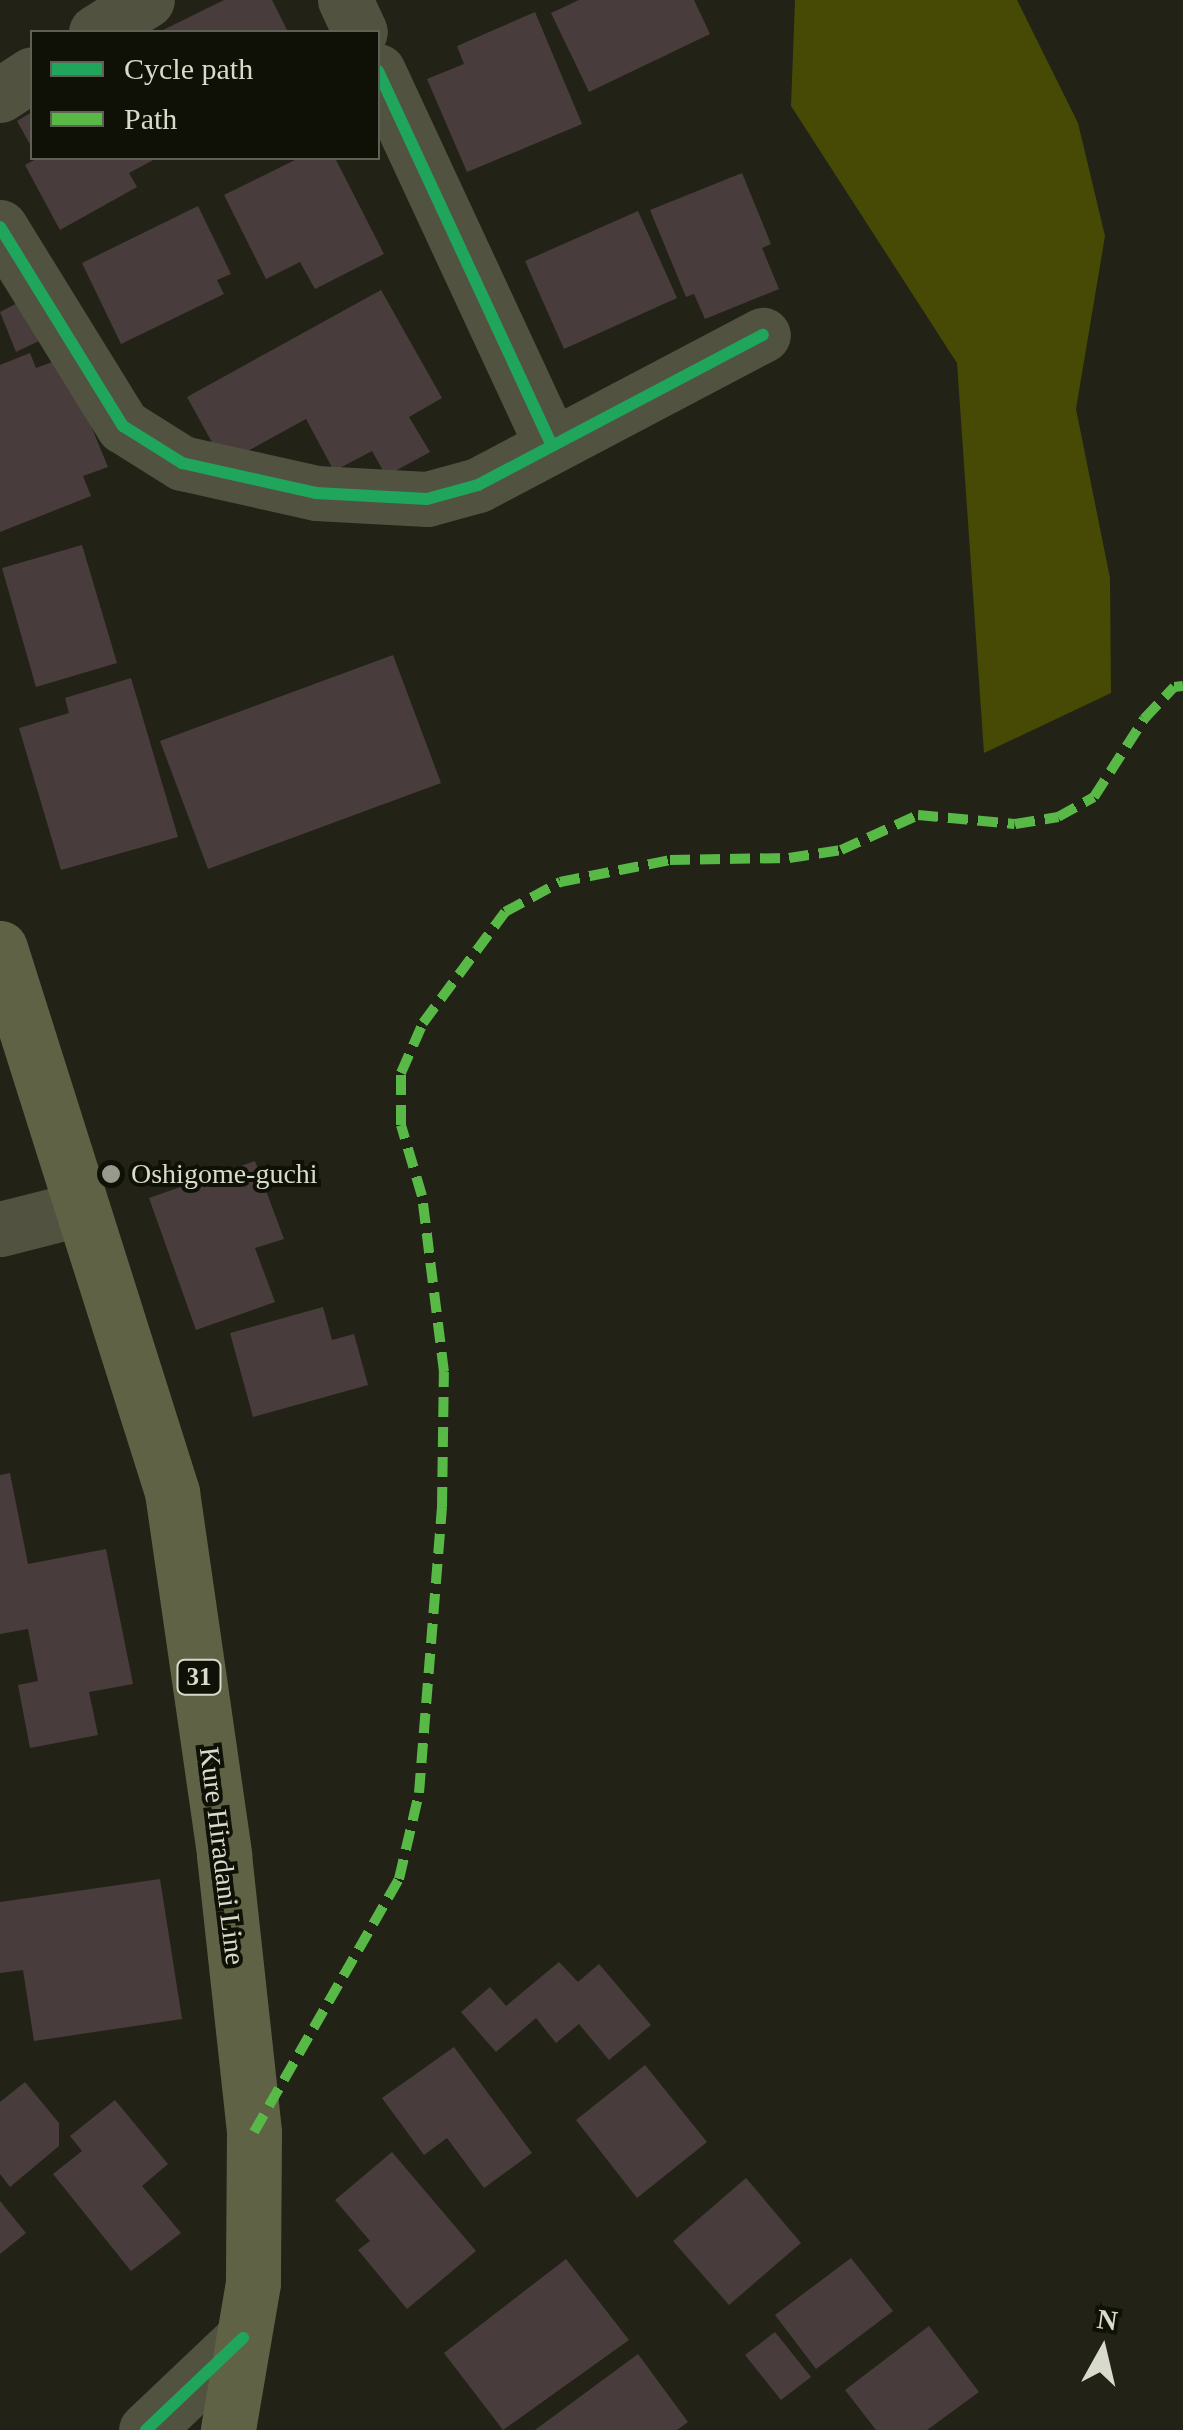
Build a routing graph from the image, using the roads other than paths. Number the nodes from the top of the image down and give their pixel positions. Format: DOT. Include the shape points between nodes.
graph roads {
  1 [pos="146,0"];
  2 [pos="345,0"];
  3 [pos="99,30"];
  4 [pos="359,30"];
  5 [pos="380,74"];
  6 [pos="30,75"];
  7 [pos="0,95"];
  8 [pos="0,228"];
  9 [pos="763,335"];
  10 [pos="552,446"];
  11 [pos="0,948"];
  12 [pos="79,1209"];
  13 [pos="0,1229"];
  14 [pos="243,2338"];
  15 [pos="146,2430"];
  16 [pos="228,2430"];
  1 -- 3 [label="street"];
  2 -- 4 [label="street"];
  5 -- 10 [label="street"];
  6 -- 7 [label="street"];
  8 -- 10 [label="street" via="124,426 182,463 316,494 426,498 478,485"];
  9 -- 10 [label="street"];
  11 -- 12 [label="main road, Kure Hiradani Line / 31"];
  12 -- 13 [label="street"];
  12 -- 14 [label="main road, Kure Hiradani Line / 31" via="172,1492 224,1854 254,2132 252,2283"];
  14 -- 15 [label="street"];
  14 -- 16 [label="main road, Kure Hiradani Line / 31"];
}
